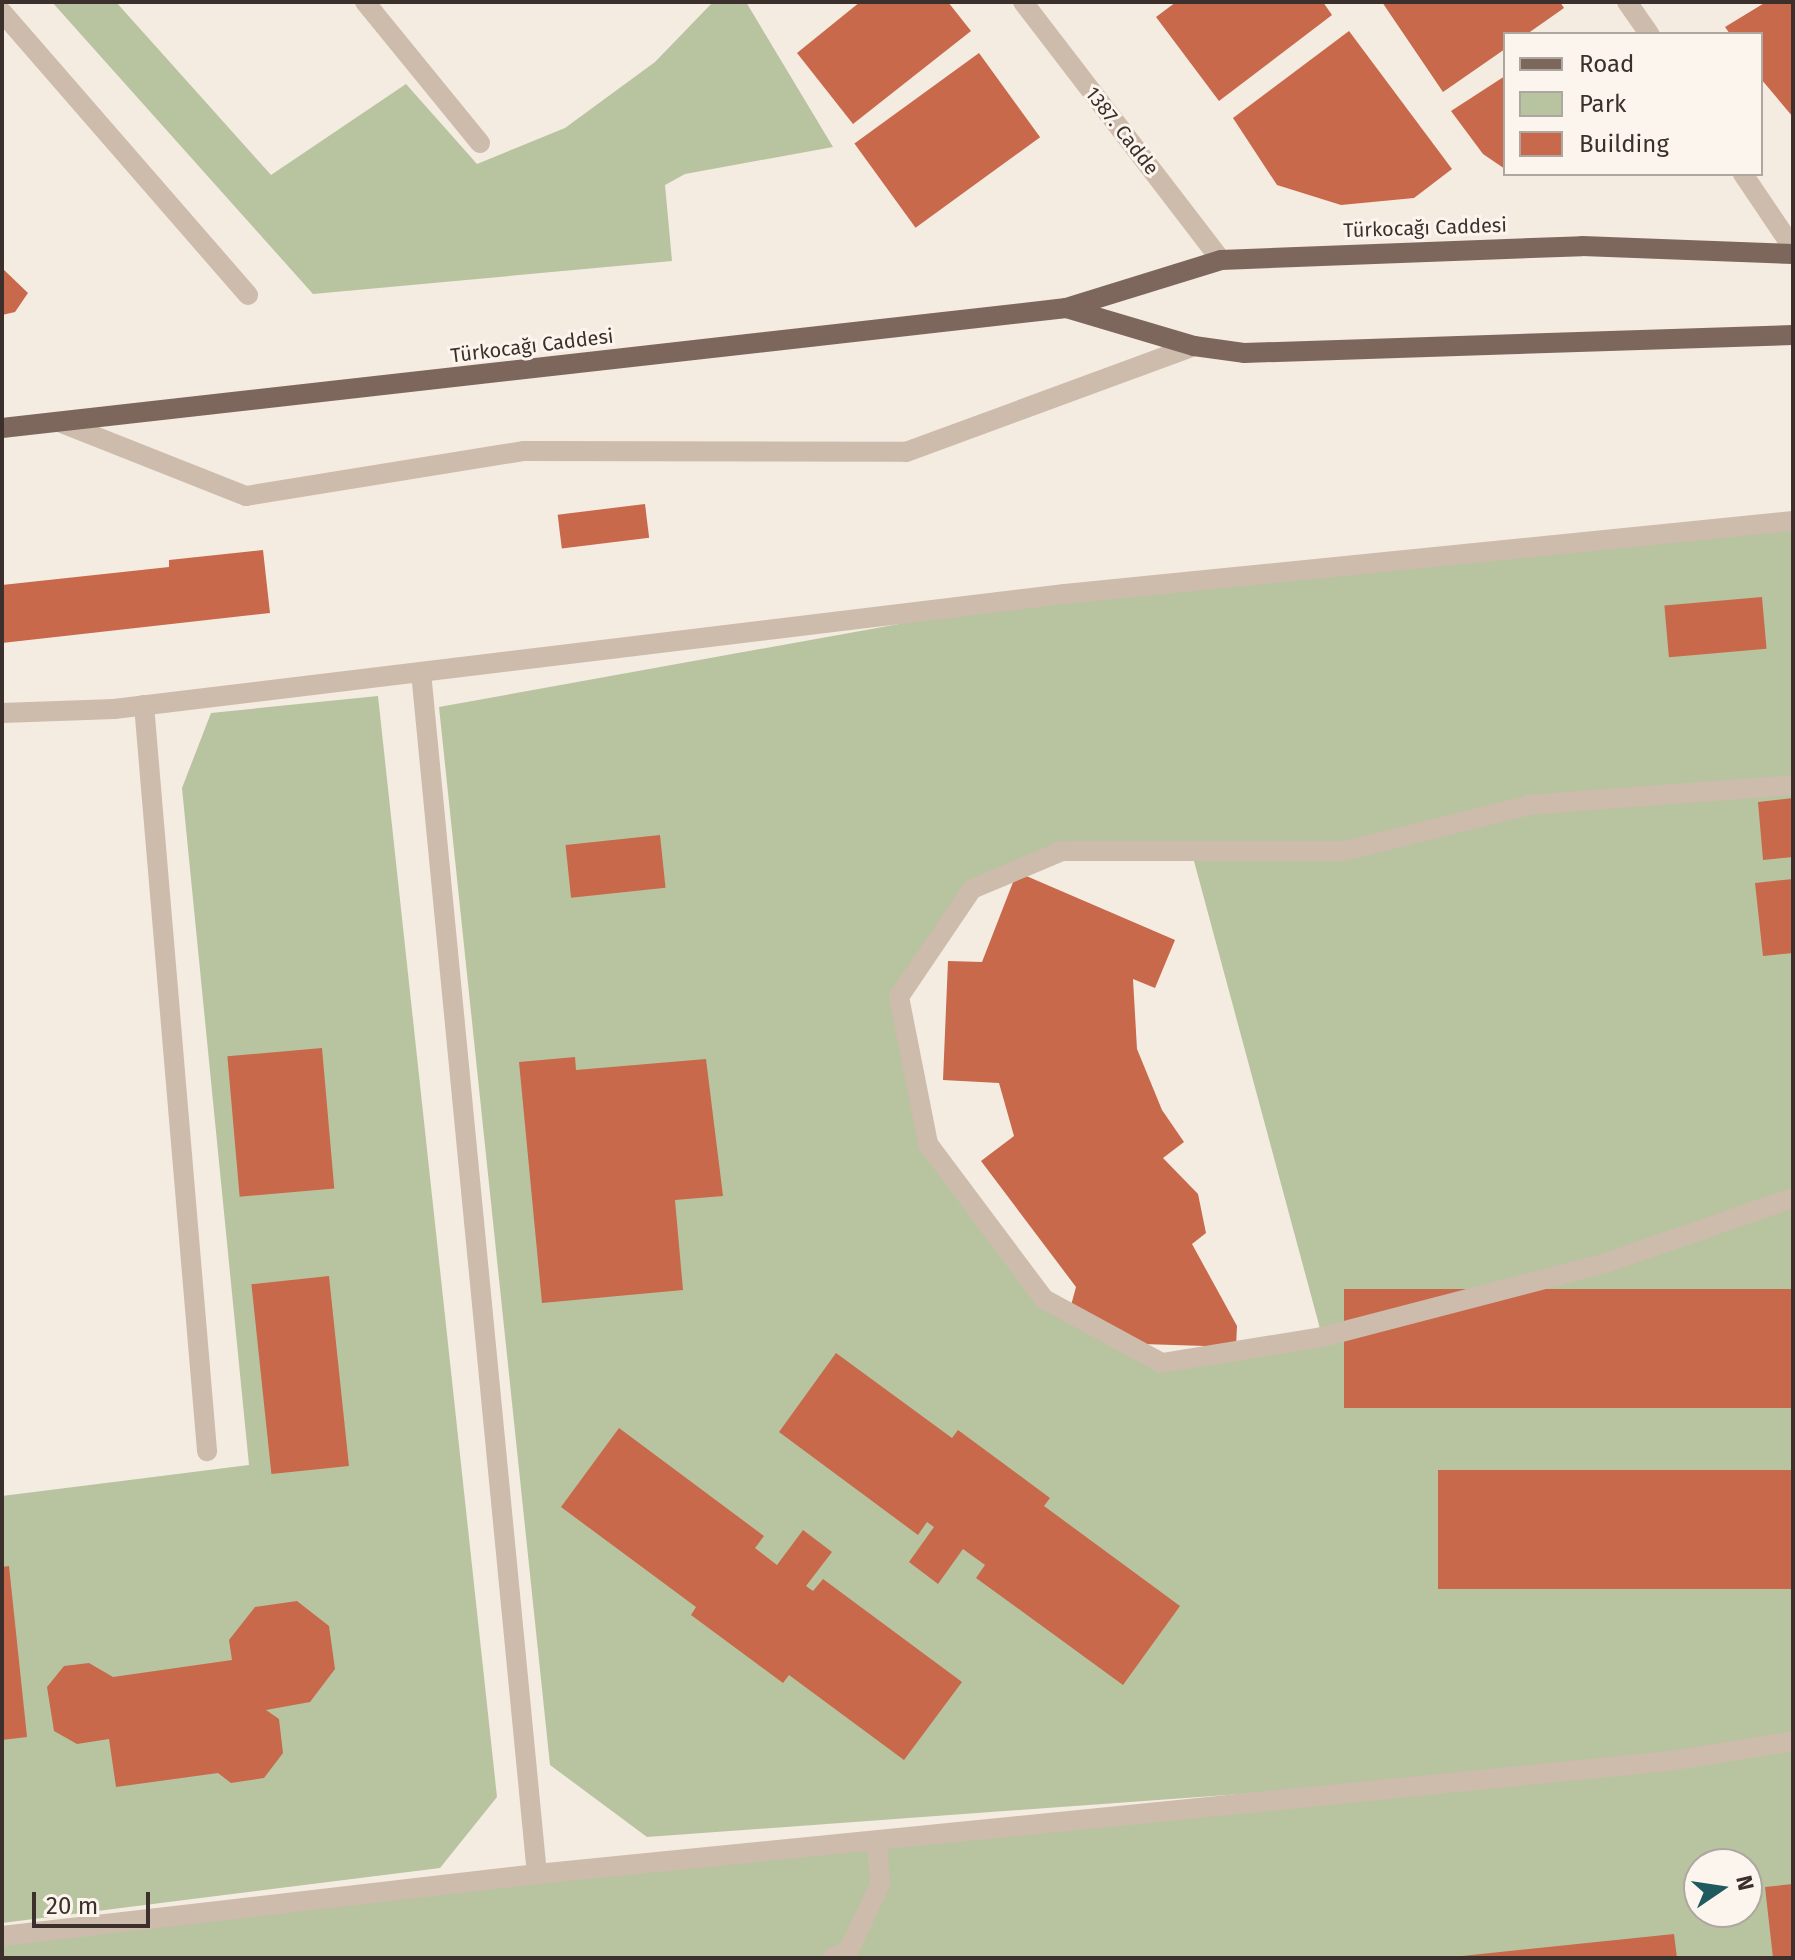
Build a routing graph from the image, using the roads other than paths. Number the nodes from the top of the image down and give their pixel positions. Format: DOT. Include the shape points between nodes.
graph roads {
  1 [pos="365,2"];
  2 [pos="1023,2"];
  3 [pos="1635,5"];
  4 [pos="2,12"];
  5 [pos="1648,32"];
  6 [pos="480,143"];
  7 [pos="1744,176"];
  8 [pos="1793,251"];
  9 [pos="1221,260"];
  10 [pos="248,295"];
  11 [pos="1066,308"];
  12 [pos="1793,335"];
  13 [pos="1194,346"];
  14 [pos="59,422"];
  15 [pos="2,428"];
  16 [pos="1793,521"];
  17 [pos="421,672"];
  18 [pos="144,705"];
  19 [pos="2,713"];
  20 [pos="1793,785"];
  21 [pos="1793,1198"];
  22 [pos="207,1451"];
  23 [pos="1793,1741"];
  24 [pos="877,1844"];
  25 [pos="537,1874"];
  26 [pos="2,1936"];
  27 [pos="832,1958"];
  1 -- 6 [label="street"];
  2 -- 9 [label="street, 1387. Cadde"];
  3 -- 5 [label="street"];
  4 -- 10 [label="street"];
  7 -- 8 [label="street"];
  8 -- 9 [label="main road, Türkocağı Caddesi" via="1582,246"];
  9 -- 11 [label="main road, Türkocağı Caddesi"];
  11 -- 13 [label="main road, Türkocağı Caddesi"];
  11 -- 14 [label="main road, Türkocağı Caddesi"];
  12 -- 13 [label="main road, Türkocağı Caddesi" via="1244,353"];
  13 -- 14 [label="street" via="906,452 524,451 246,496"];
  14 -- 15 [label="main road, Türkocağı Caddesi"];
  16 -- 17 [label="street" via="1065,594"];
  17 -- 18 [label="street"];
  17 -- 25 [label="street"];
  18 -- 19 [label="street"];
  18 -- 22 [label="street"];
  20 -- 21 [label="street" via="1530,805 1344,851 1062,851 972,889 899,997 928,1144 1044,1299 1162,1363 1322,1337 1588,1268"];
  23 -- 24 [label="street" via="1670,1761"];
  24 -- 25 [label="street"];
  24 -- 27 [label="street" via="880,1884 849,1950"];
  25 -- 26 [label="street"];
}
